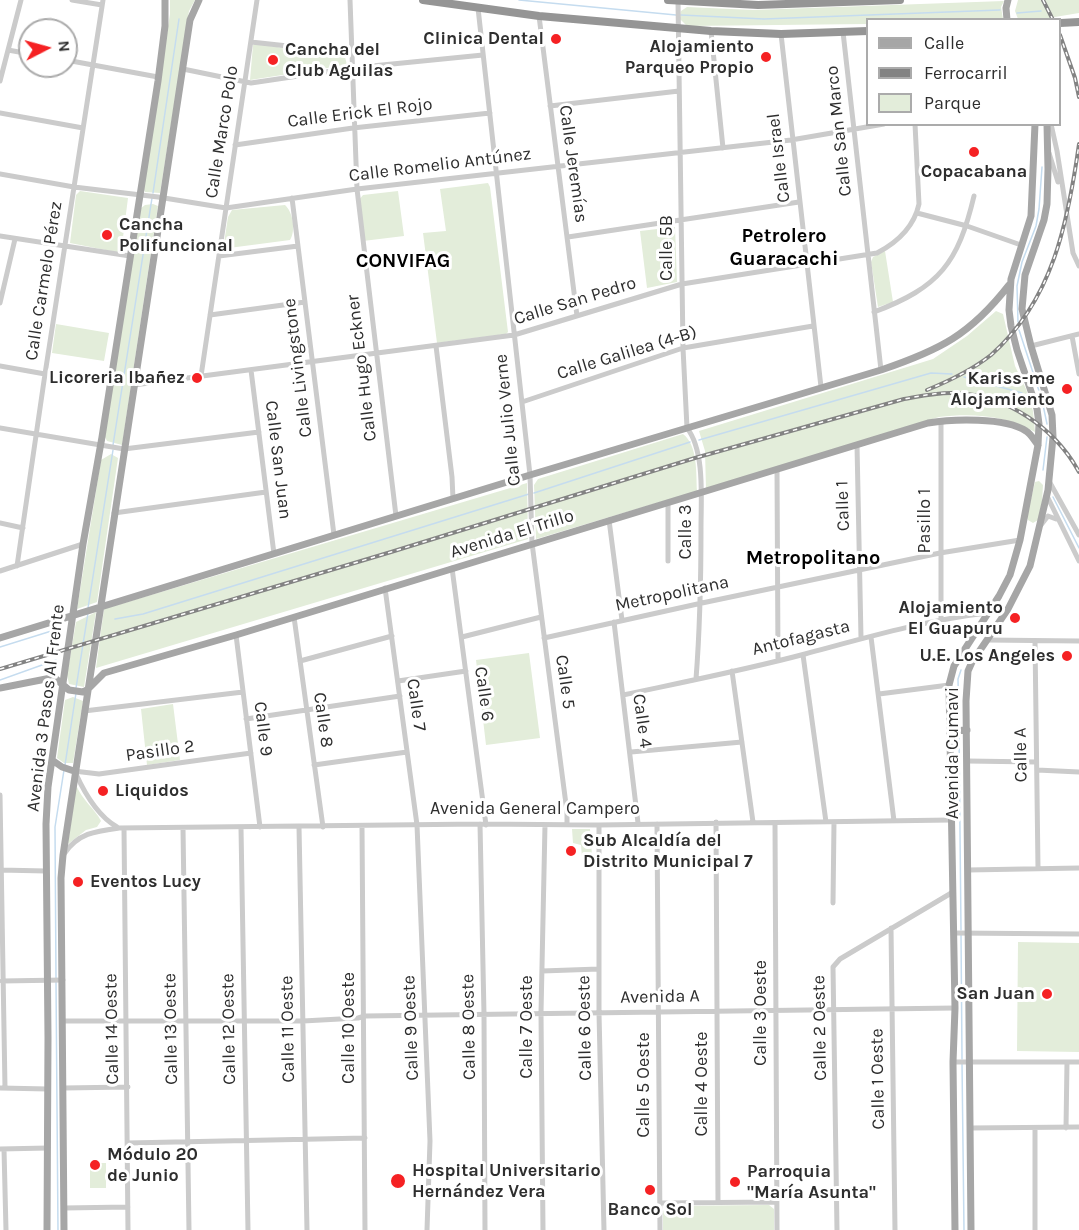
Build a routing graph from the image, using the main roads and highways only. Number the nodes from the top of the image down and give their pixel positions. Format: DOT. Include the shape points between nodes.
graph roads {
  1 [pos="165,0"];
  2 [pos="199,0"];
  3 [pos="423,0"];
  4 [pos="668,0"];
  5 [pos="900,0"];
  6 [pos="1008,0"];
  7 [pos="678,1"];
  8 [pos="689,1"];
  9 [pos="828,2"];
  10 [pos="758,3"];
  11 [pos="1007,18"];
  12 [pos="1079,22"];
  13 [pos="1061,23"];
  14 [pos="866,31"];
  15 [pos="1035,126"];
  16 [pos="1049,126"];
  17 [pos="1035,166"];
  18 [pos="1048,168"];
  19 [pos="1010,285"];
  20 [pos="1038,445"];
  21 [pos="1032,478"];
  22 [pos="1049,481"];
  23 [pos="1024,517"];
  24 [pos="1040,525"];
  25 [pos="1006,583"];
  26 [pos="103,588"];
  27 [pos="1018,592"];
  28 [pos="116,601"];
  29 [pos="98,606"];
  30 [pos="77,613"];
  31 [pos="0,638"];
  32 [pos="959,657"];
  33 [pos="972,662"];
  34 [pos="66,687"];
  35 [pos="0,688"];
  36 [pos="85,691"];
  37 [pos="965,730"];
  38 [pos="952,731"];
  39 [pos="52,760"];
  40 [pos="68,769"];
  41 [pos="962,933"];
  42 [pos="55,981"];
  43 [pos="47,1230"];
  44 [pos="64,1230"];
  45 [pos="955,1230"];
  46 [pos="971,1230"];
  1 -- 30 [label="main road, Avenida 3 Pasos Al Frente" via="143,195 130,256 104,446 83,544"];
  2 -- 26 [label="main road, Avenida 3 Pasos Al Frente" via="190,20 160,197"];
  3 -- 14 [label="highway" via="539,16 711,31"];
  4 -- 7 [label="highway"];
  5 -- 9 [label="highway"];
  6 -- 11 [label="main road"];
  7 -- 8 [label="highway"];
  8 -- 10 [label="highway"];
  9 -- 10 [label="highway"];
  12 -- 13 [label="highway"];
  15 -- 17 [label="main road, Avenida Cumavi"];
  16 -- 18 [label="main road, Avenida Cumavi"];
  17 -- 18 [label="main road" via="1042,164"];
  17 -- 19 [label="main road, Avenida Cumavi" via="1031,216"];
  18 -- 22 [label="main road, Avenida Cumavi" via="1044,220 1030,256 1023,291 1024,320 1052,415"];
  19 -- 20 [label="main road, Avenida Cumavi" via="1011,326 1036,409"];
  19 -- 28 [label="main road" via="980,320 922,356"];
  20 -- 21 [label="main road, Avenida Cumavi"];
  20 -- 36 [label="main road, Avenida El Trillo" via="1024,429 1003,423 941,421 104,673"];
  21 -- 22 [label="main road" via="1042,476"];
  21 -- 23 [label="main road, Avenida Cumavi"];
  22 -- 24 [label="main road, Avenida Cumavi"];
  23 -- 24 [label="main road" via="1030,527"];
  23 -- 25 [label="main road, Avenida Cumavi"];
  24 -- 27 [label="main road, Avenida Cumavi" via="1030,566"];
  25 -- 27 [label="main road" via="1014,582"];
  25 -- 32 [label="main road, Avenida Cumavi"];
  26 -- 28 [label="main road"];
  26 -- 29 [label="main road, Avenida 3 Pasos Al Frente"];
  27 -- 33 [label="main road, Avenida Cumavi"];
  28 -- 29 [label="main road"];
  29 -- 30 [label="main road"];
  29 -- 36 [label="main road, Avenida 3 Pasos Al Frente"];
  30 -- 31 [label="main road"];
  30 -- 34 [label="main road, Avenida 3 Pasos Al Frente"];
  32 -- 33 [label="main road"];
  32 -- 38 [label="main road, Avenida Cumavi" via="949,685"];
  33 -- 37 [label="main road, Avenida Cumavi" via="968,671"];
  34 -- 35 [label="main road" via="47,677"];
  34 -- 36 [label="main road"];
  34 -- 39 [label="main road, Avenida 3 Pasos Al Frente"];
  36 -- 40 [label="main road, Avenida 3 Pasos Al Frente" via="84,711"];
  37 -- 38 [label="main road"];
  37 -- 41 [label="main road, Avenida Cumavi" via="968,870"];
  38 -- 41 [label="main road, Avenida Cumavi" via="953,892"];
  39 -- 40 [label="main road"];
  39 -- 42 [label="main road, Avenida 3 Pasos Al Frente" via="46,871"];
  40 -- 42 [label="main road, Avenida 3 Pasos Al Frente"];
  41 -- 45 [label="main road, Avenida Cumavi" via="955,1008"];
  41 -- 46 [label="main road, Avenida Cumavi"];
  42 -- 43 [label="main road, Avenida 3 Pasos Al Frente" via="48,1089"];
  42 -- 44 [label="main road, Avenida 3 Pasos Al Frente" via="63,1021"];
}
